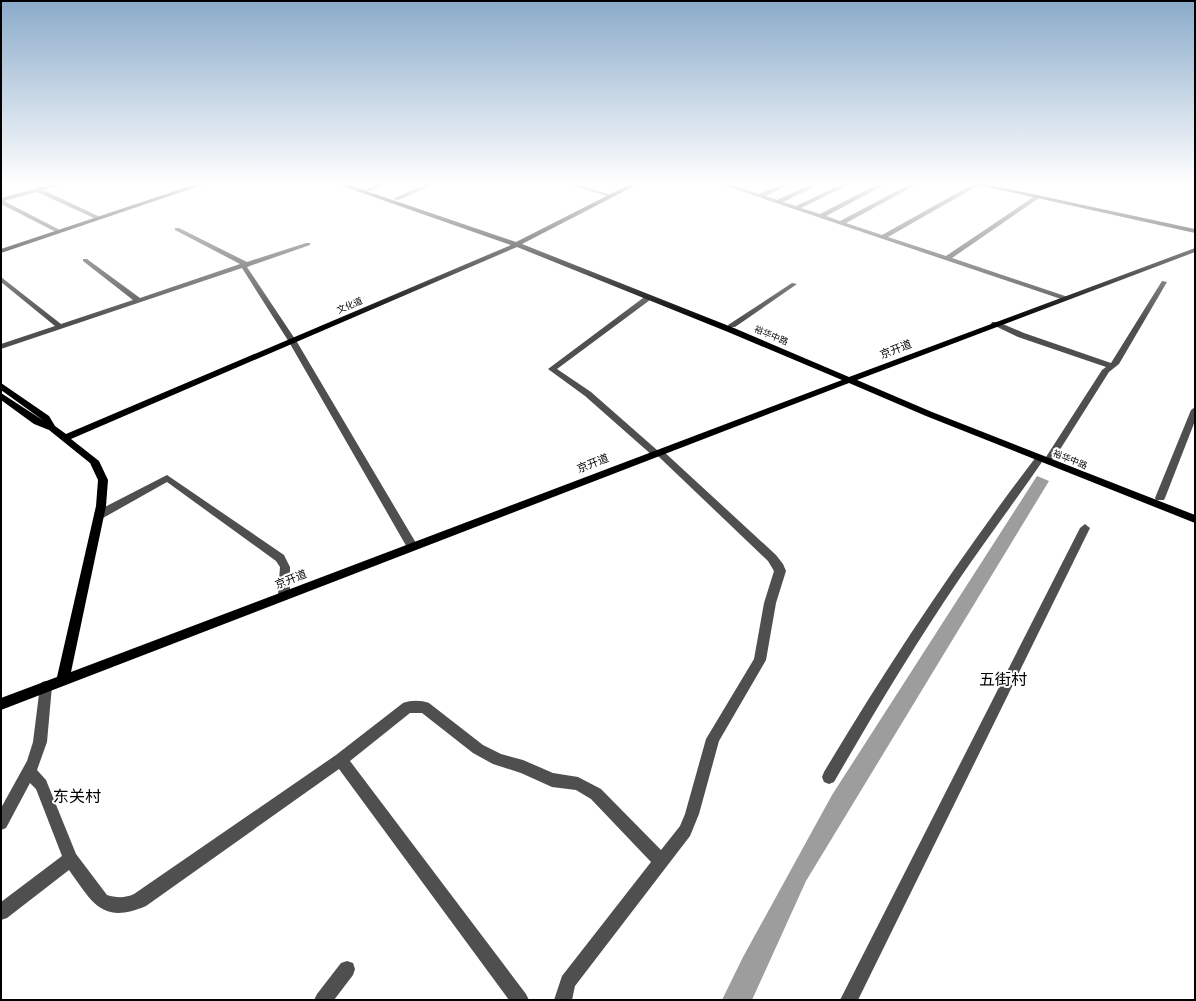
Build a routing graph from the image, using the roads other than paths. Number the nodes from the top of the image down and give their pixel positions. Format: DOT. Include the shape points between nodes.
graph roads {
  1 [pos="60,229"];
  2 [pos="66,229"];
  3 [pos="177,229"];
  4 [pos="477,229"];
  5 [pos="480,229"];
  6 [pos="549,229"];
  7 [pos="858,229"];
  8 [pos="898,229"];
  9 [pos="990,229"];
  10 [pos="1184,229"];
  11 [pos="56,230"];
  12 [pos="1195,231"];
  13 [pos="883,237"];
  14 [pos="521,243"];
  15 [pos="308,244"];
  16 [pos="1,250"];
  17 [pos="1195,250"];
  18 [pos="947,258"];
  19 [pos="85,260"];
  20 [pos="244,265"];
  21 [pos="1,279"];
  22 [pos="1164,282"];
  23 [pos="794,284"];
  24 [pos="650,297"];
  25 [pos="1067,298"];
  26 [pos="139,300"];
  27 [pos="995,324"];
  28 [pos="732,325"];
  29 [pos="60,327"];
  30 [pos="293,342"];
  31 [pos="1,347"];
  32 [pos="1112,366"];
  33 [pos="854,379"];
  34 [pos="1,386"];
  35 [pos="1,396"];
  36 [pos="1195,410"];
  37 [pos="52,428"];
  38 [pos="65,438"];
  39 [pos="658,453"];
  40 [pos="1051,456"];
  41 [pos="1039,458"];
  42 [pos="1160,498"];
  43 [pos="1195,512"];
  44 [pos="99,515"];
  45 [pos="1195,519"];
  46 [pos="1085,528"];
  47 [pos="412,546"];
  48 [pos="284,595"];
  49 [pos="63,680"];
  50 [pos="46,686"];
  51 [pos="1,704"];
  52 [pos="341,760"];
  53 [pos="29,771"];
  54 [pos="829,777"];
  55 [pos="1,823"];
  56 [pos="71,859"];
  57 [pos="662,862"];
  58 [pos="1,912"];
  59 [pos="347,969"];
  60 [pos="323,1000"];
  61 [pos="520,1000"];
  62 [pos="563,1000"];
  63 [pos="849,1000"];
  1 -- 11 [label="main road"];
  2 -- 16 [label="main road"];
  3 -- 20 [label="street"];
  4 -- 14 [label="main road, 裕华中路"];
  5 -- 14 [label="main road, 裕华中路"];
  6 -- 14 [label="main road, 文化道"];
  7 -- 13 [label="street"];
  8 -- 13 [label="street"];
  9 -- 18 [label="street"];
  10 -- 12 [label="main road"];
  11 -- 16 [label="main road"];
  13 -- 18 [label="street"];
  14 -- 24 [label="main road, 裕华中路"];
  14 -- 28 [label="main road, 裕华中路"];
  14 -- 30 [label="main road, 文化道"];
  15 -- 20 [label="street"];
  17 -- 25 [label="main road, 京开道"];
  18 -- 25 [label="street"];
  19 -- 26 [label="street"];
  20 -- 26 [label="street"];
  20 -- 30 [label="street"];
  21 -- 29 [label="street"];
  22 -- 32 [label="street"];
  23 -- 28 [label="street"];
  24 -- 33 [label="main road, 裕华中路"];
  24 -- 39 [label="street" via="552,369 593,398"];
  25 -- 27 [label="main road, 京开道"];
  26 -- 29 [label="street"];
  27 -- 32 [label="street"];
  27 -- 33 [label="main road, 京开道"];
  28 -- 33 [label="main road, 裕华中路"];
  29 -- 31 [label="street"];
  30 -- 38 [label="main road, 文化道"];
  30 -- 47 [label="street"];
  32 -- 40 [label="street" via="1106,370"];
  33 -- 39 [label="main road, 京开道"];
  33 -- 40 [label="main road, 裕华中路"];
  33 -- 41 [label="main road, 裕华中路"];
  34 -- 37 [label="main road" via="46,418"];
  35 -- 37 [label="main road" via="37,422"];
  36 -- 42 [label="street"];
  37 -- 38 [label="main road"];
  38 -- 44 [label="main road" via="91,458 97,466 104,489"];
  39 -- 47 [label="main road, 京开道"];
  39 -- 57 [label="street" via="772,558 780,571 770,603 760,660 713,739 687,825 678,842"];
  40 -- 42 [label="main road, 裕华中路"];
  41 -- 45 [label="main road, 裕华中路"];
  41 -- 54 [label="street" via="951,582 870,707"];
  42 -- 43 [label="main road, 裕华中路"];
  44 -- 48 [label="street" via="167,478 280,558 285,567"];
  44 -- 49 [label="main road"];
  46 -- 63 [label="street"];
  47 -- 48 [label="main road, 京开道"];
  48 -- 49 [label="main road, 京开道"];
  49 -- 50 [label="main road, 京开道"];
  50 -- 51 [label="main road, 京开道"];
  50 -- 53 [label="street" via="40,742"];
  52 -- 56 [label="street" via="140,900 129,905 114,905 102,901"];
  52 -- 57 [label="street" via="408,707 424,707 478,749 498,759 524,766 552,780 578,784 596,794"];
  52 -- 61 [label="street"];
  53 -- 55 [label="street"];
  53 -- 56 [label="street" via="41,785"];
  56 -- 58 [label="street"];
  57 -- 62 [label="street" via="568,982"];
  59 -- 60 [label="street"];
}
